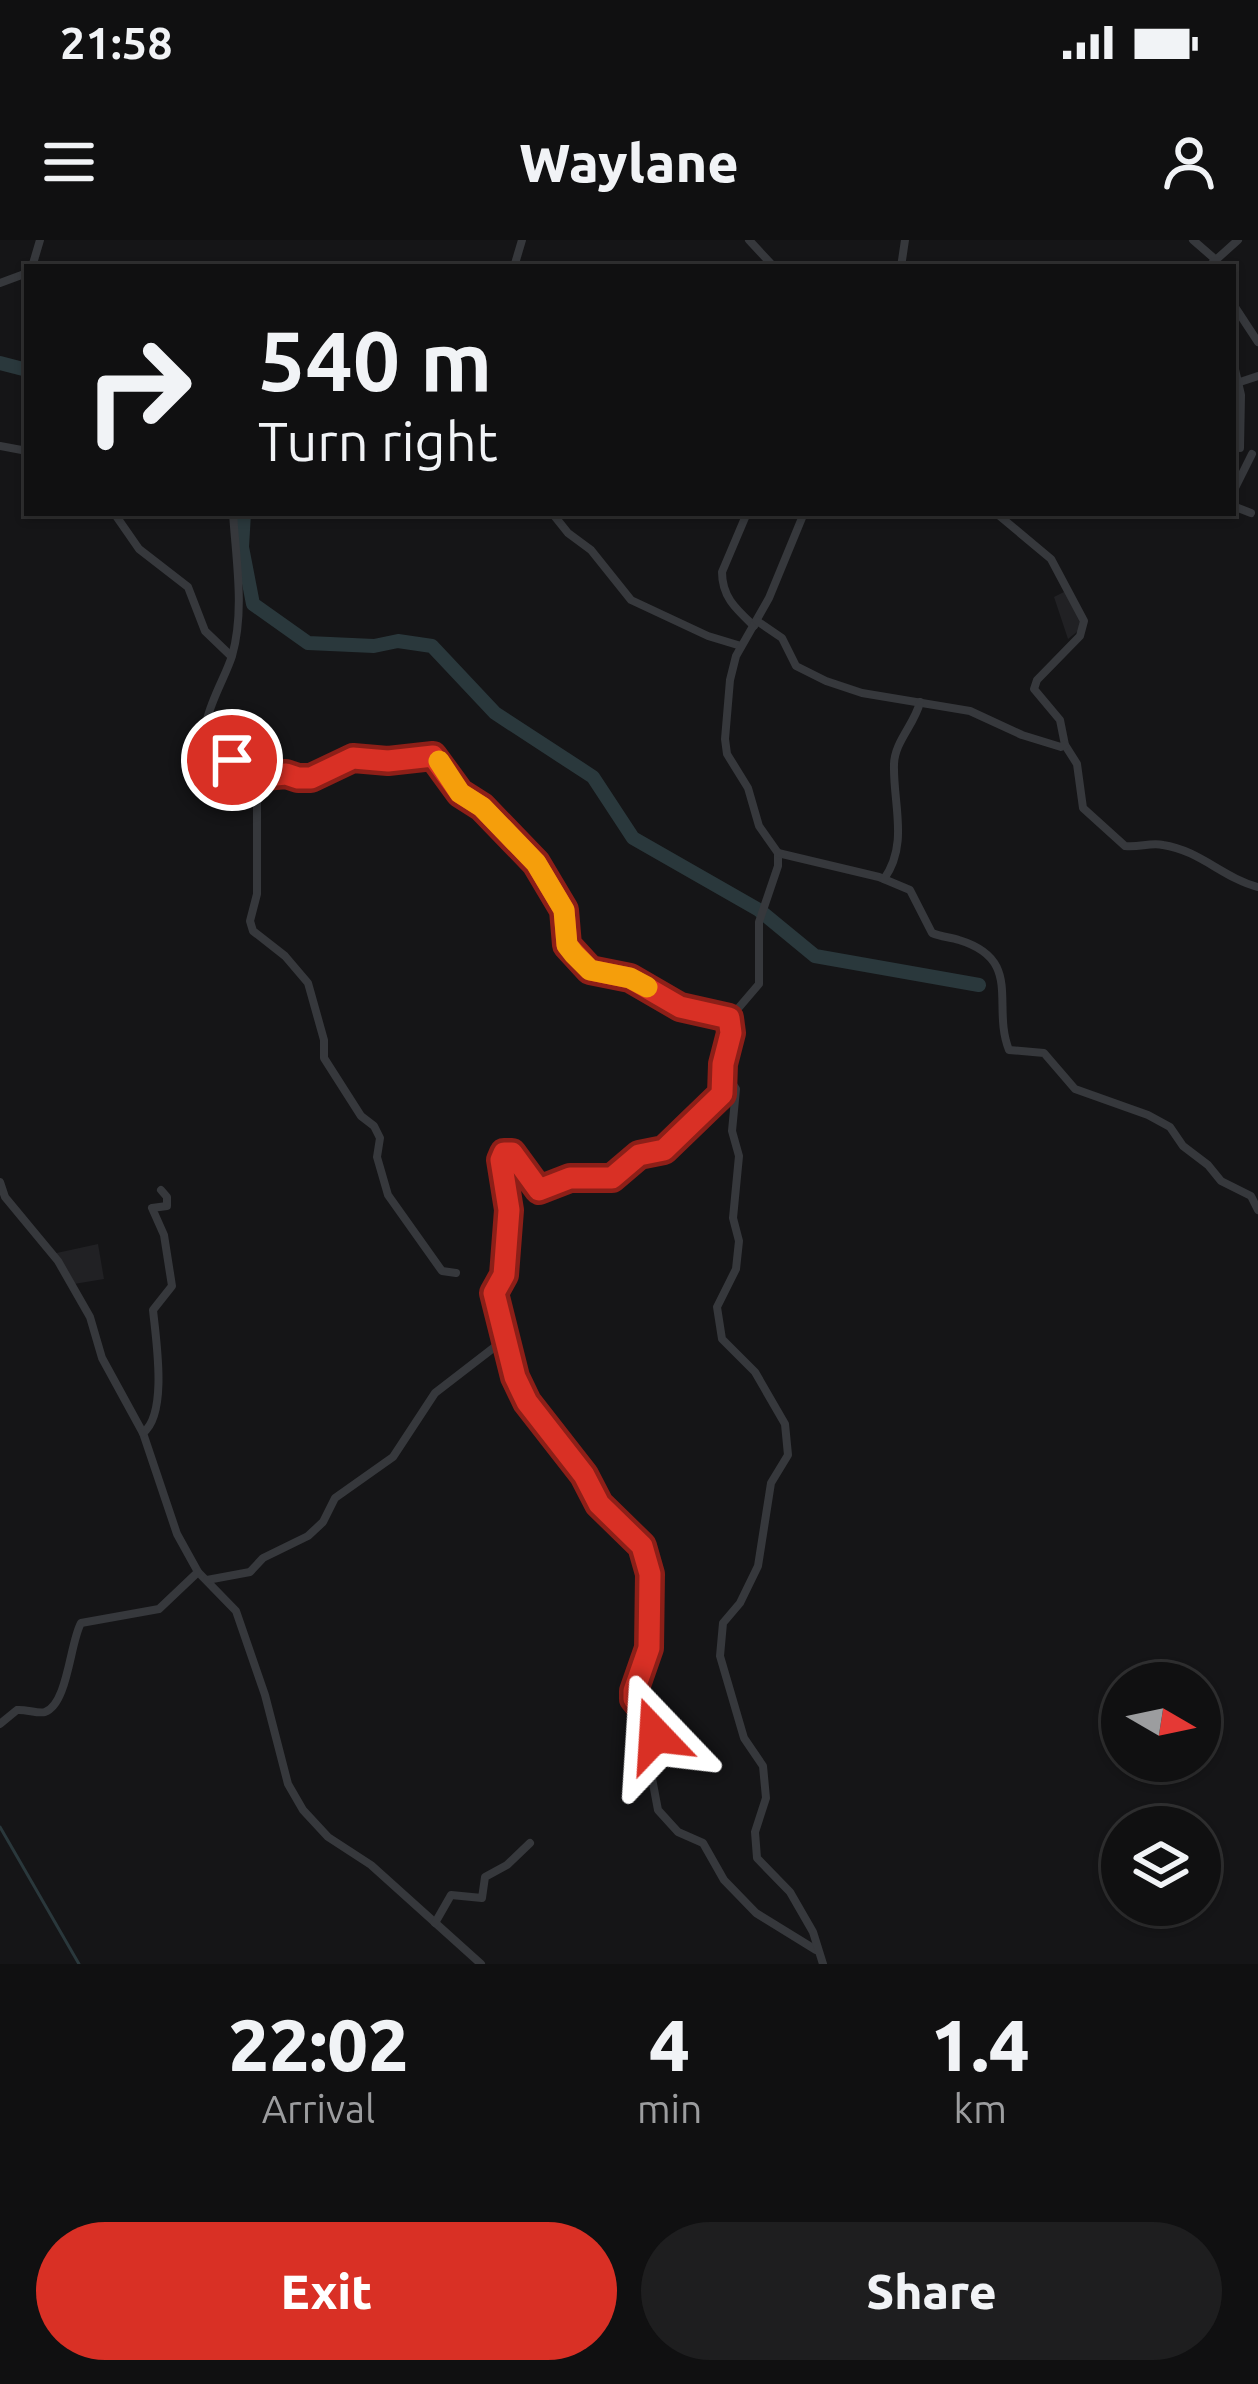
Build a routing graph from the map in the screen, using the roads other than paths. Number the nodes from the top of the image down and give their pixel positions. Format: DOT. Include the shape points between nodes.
graph roads {
  1 [pos="749,240"];
  2 [pos="1193,240"];
  3 [pos="1238,240"];
  4 [pos="1212,263"];
  5 [pos="771,264"];
  6 [pos="1236,308"];
  7 [pos="1258,341"];
  8 [pos="1236,370"];
  9 [pos="1258,376"];
  10 [pos="1240,382"];
  11 [pos="1236,447"];
  12 [pos="1255,456"];
  13 [pos="1236,487"];
  14 [pos="1236,507"];
  15 [pos="1251,513"];
  16 [pos="116,516"];
  17 [pos="233,516"];
  18 [pos="555,516"];
  19 [pos="746,516"];
  20 [pos="803,516"];
  21 [pos="1000,516"];
  22 [pos="756,623"];
  23 [pos="741,646"];
  24 [pos="232,656"];
  25 [pos="920,702"];
  26 [pos="1065,745"];
  27 [pos="257,773"];
  28 [pos="778,853"];
  29 [pos="884,879"];
  30 [pos="1258,887"];
  31 [pos="729,1018"];
  32 [pos="724,1071"];
  33 [pos="0,1182"];
  34 [pos="161,1190"];
  35 [pos="1258,1210"];
  36 [pos="455,1274"];
  37 [pos="505,1339"];
  38 [pos="142,1433"];
  39 [pos="198,1572"];
  40 [pos="207,1580"];
  41 [pos="0,1724"];
  42 [pos="530,1843"];
  43 [pos="435,1922"];
  44 [pos="816,1950"];
  45 [pos="481,1964"];
  46 [pos="823,1964"];
  1 -- 5 [label="street"];
  2 -- 4 [label="street"];
  3 -- 4 [label="street"];
  6 -- 7 [label="street"];
  8 -- 10 [label="street"];
  9 -- 10 [label="street"];
  10 -- 11 [label="street"];
  11 -- 12 [label="street"];
  12 -- 13 [label="street"];
  14 -- 15 [label="street"];
  16 -- 24 [label="street" via="139,549 188,587 205,631"];
  17 -- 24 [label="street" via="240,592"];
  18 -- 23 [label="street" via="631,600"];
  19 -- 22 [label="street" via="722,582 727,598"];
  20 -- 22 [label="street"];
  21 -- 26 [label="street" via="1051,559 1084,621 1080,636 1035,684 1058,716"];
  22 -- 23 [label="street"];
  22 -- 25 [label="street" via="782,638 796,666 826,681"];
  23 -- 28 [label="street" via="725,746"];
  24 -- 27 [label="street" via="205,723 206,751"];
  25 -- 26 [label="street"];
  25 -- 29 [label="street" via="894,761 900,838"];
  26 -- 30 [label="street" via="1077,764 1083,808 1125,846 1161,844"];
  27 -- 31 [label="street" via="311,778 353,758 433,756 460,793 536,863 564,910 567,945 590,970"];
  27 -- 36 [label="street" via="250,921 308,983 324,1058 380,1138 388,1196 442,1271"];
  28 -- 29 [label="street"];
  28 -- 31 [label="street" via="760,922 758,984"];
  29 -- 35 [label="street" via="916,896 932,933 996,962 1009,1050 1044,1053 1076,1089 1162,1122"];
  31 -- 32 [label="street"];
  32 -- 37 [label="street" via="722,1094 710,1109 664,1150 639,1155 612,1178 570,1178 539,1190 516,1156 504,1153 506,1265 494,1293"];
  32 -- 44 [label="street" via="736,1089 733,1219 740,1241 717,1307 722,1339 755,1372 785,1424 788,1455 771,1483 758,1566 724,1623 720,1656 744,1738 763,1766 757,1858 790,1892"];
  33 -- 38 [label="street" via="90,1317"];
  34 -- 38 [label="street" via="167,1206 152,1208 172,1286 153,1310 160,1376 153,1422"];
  37 -- 40 [label="street" via="435,1393 393,1457 335,1498 308,1536 243,1575"];
  37 -- 44 [label="street" via="527,1402 599,1504 642,1546 649,1648 634,1699 654,1724 658,1810 704,1843 724,1880 756,1913"];
  38 -- 39 [label="street"];
  39 -- 40 [label="street"];
  39 -- 41 [label="street" via="159,1609 81,1623 50,1709 17,1710"];
  40 -- 43 [label="street" via="236,1612 302,1810"];
  42 -- 43 [label="street" via="485,1877 482,1898 451,1895"];
  43 -- 45 [label="street"];
  44 -- 46 [label="street"];
}
